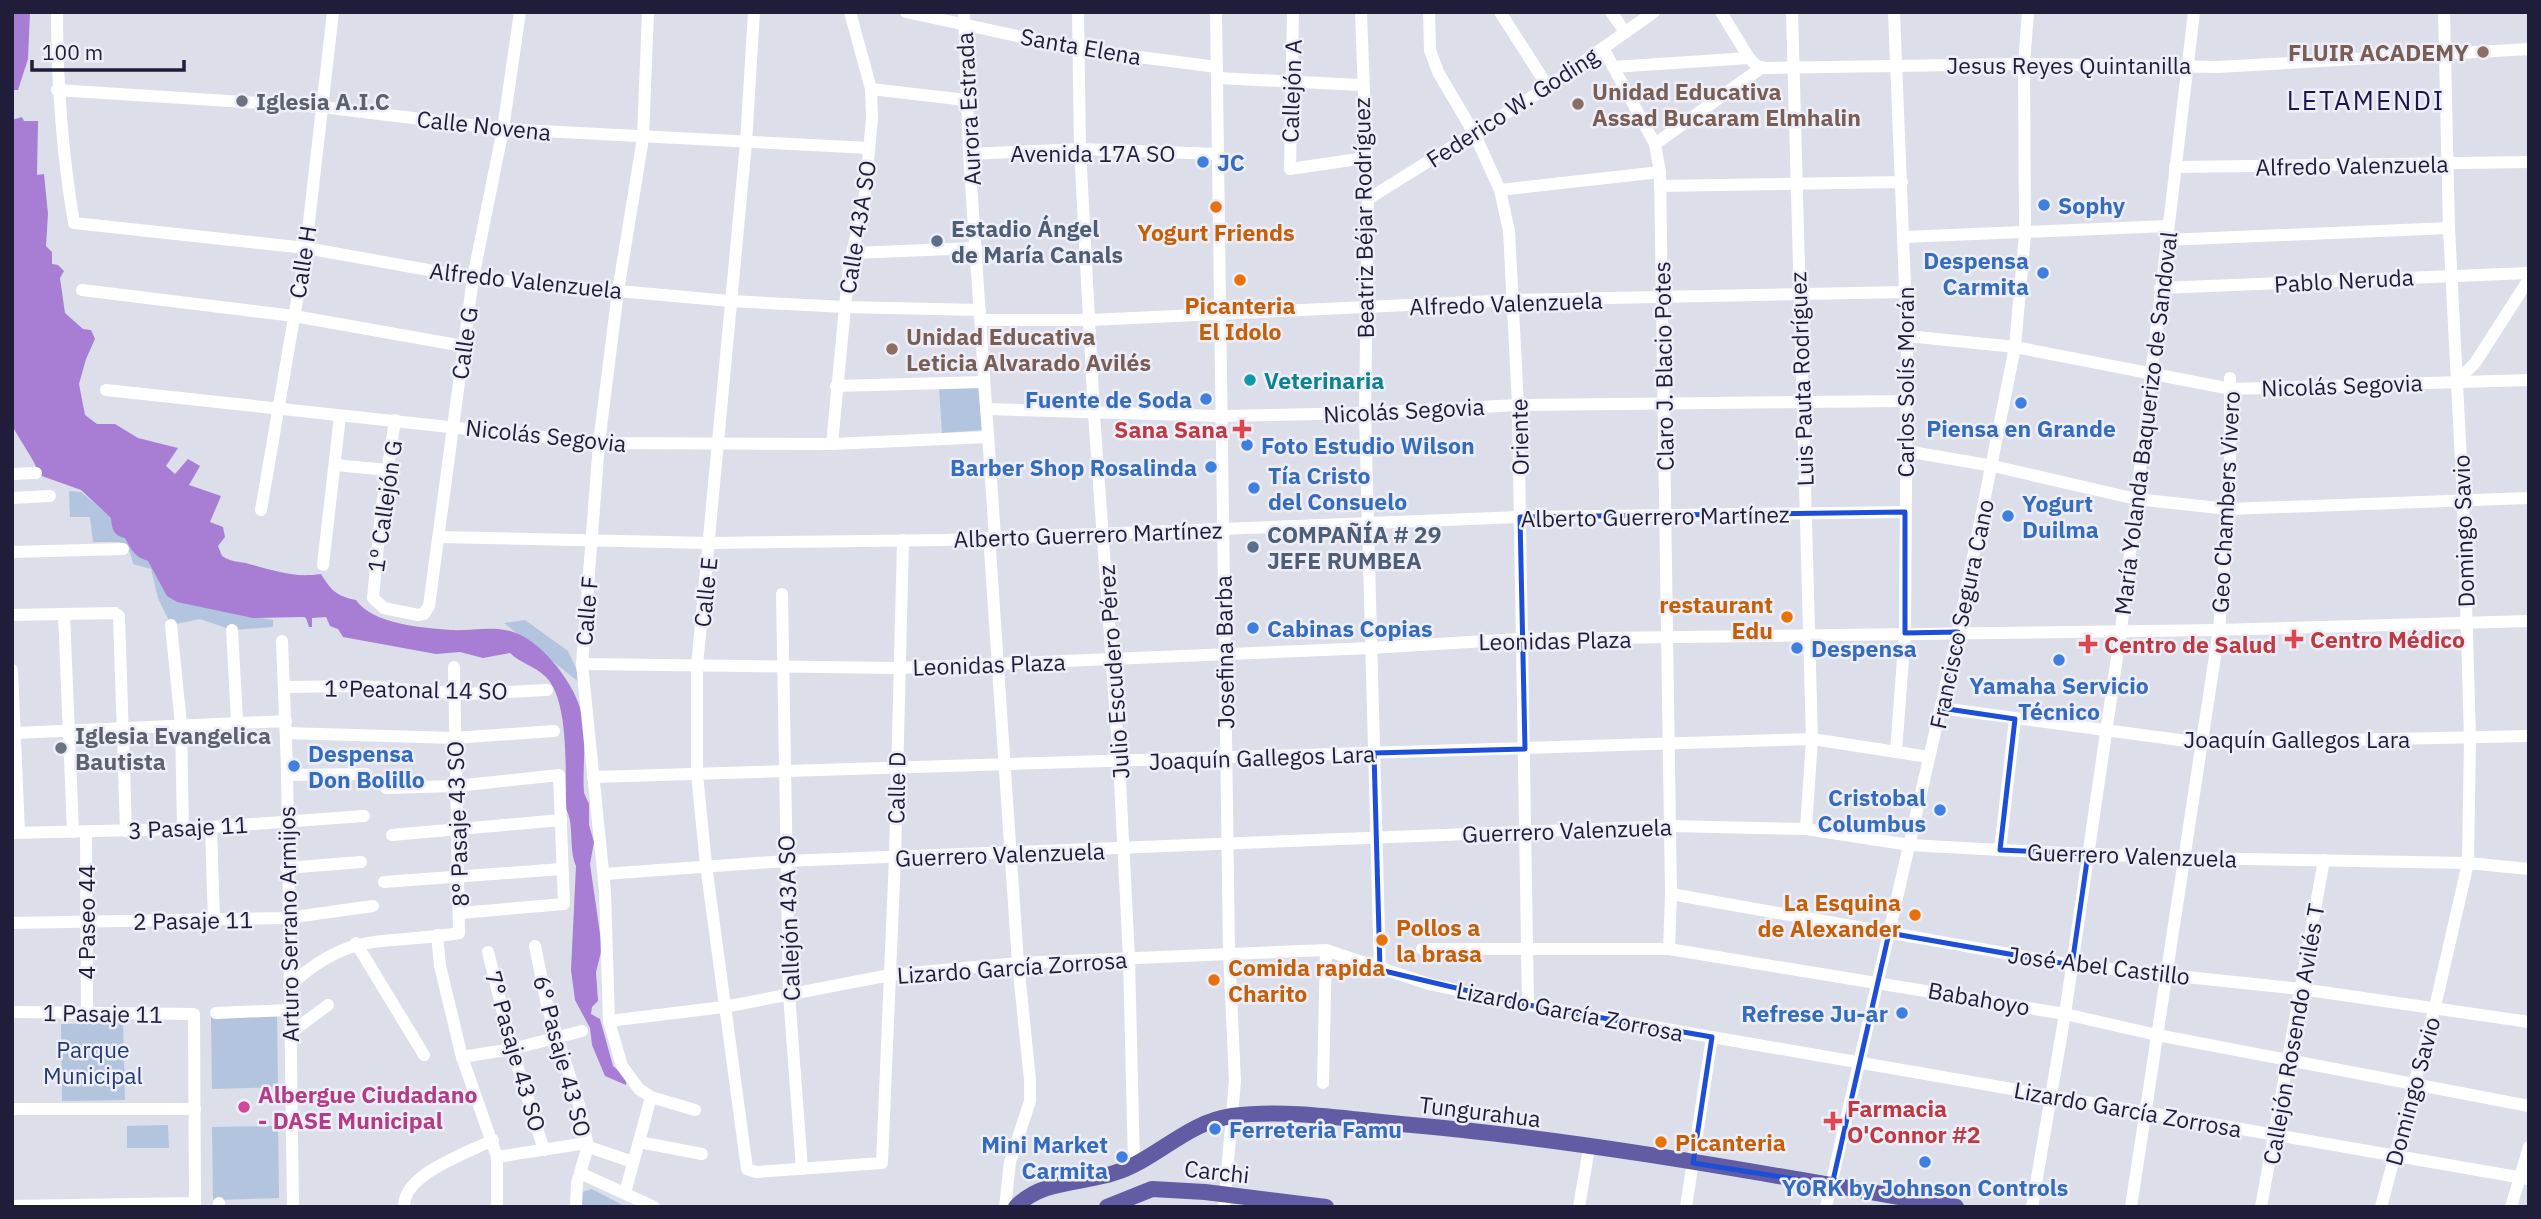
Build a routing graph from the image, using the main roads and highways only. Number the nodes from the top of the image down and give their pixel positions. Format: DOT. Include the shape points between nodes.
graph roads {
  1 [pos="1136,1200"];
  2 [pos="1225,1200"];
  3 [pos="1016,1207"];
  4 [pos="1107,1207"];
  5 [pos="1326,1207"];
  6 [pos="1956,1207"];
  1 -- 2 [label="main road, Carchi" via="1165,1189"];
  1 -- 4 [label="main road, Carchi"];
  2 -- 5 [label="main road, Carchi"];
  3 -- 6 [label="main road, Tungurahua" via="1040,1189 1114,1173 1207,1121 1234,1115 1450,1128"];
}
